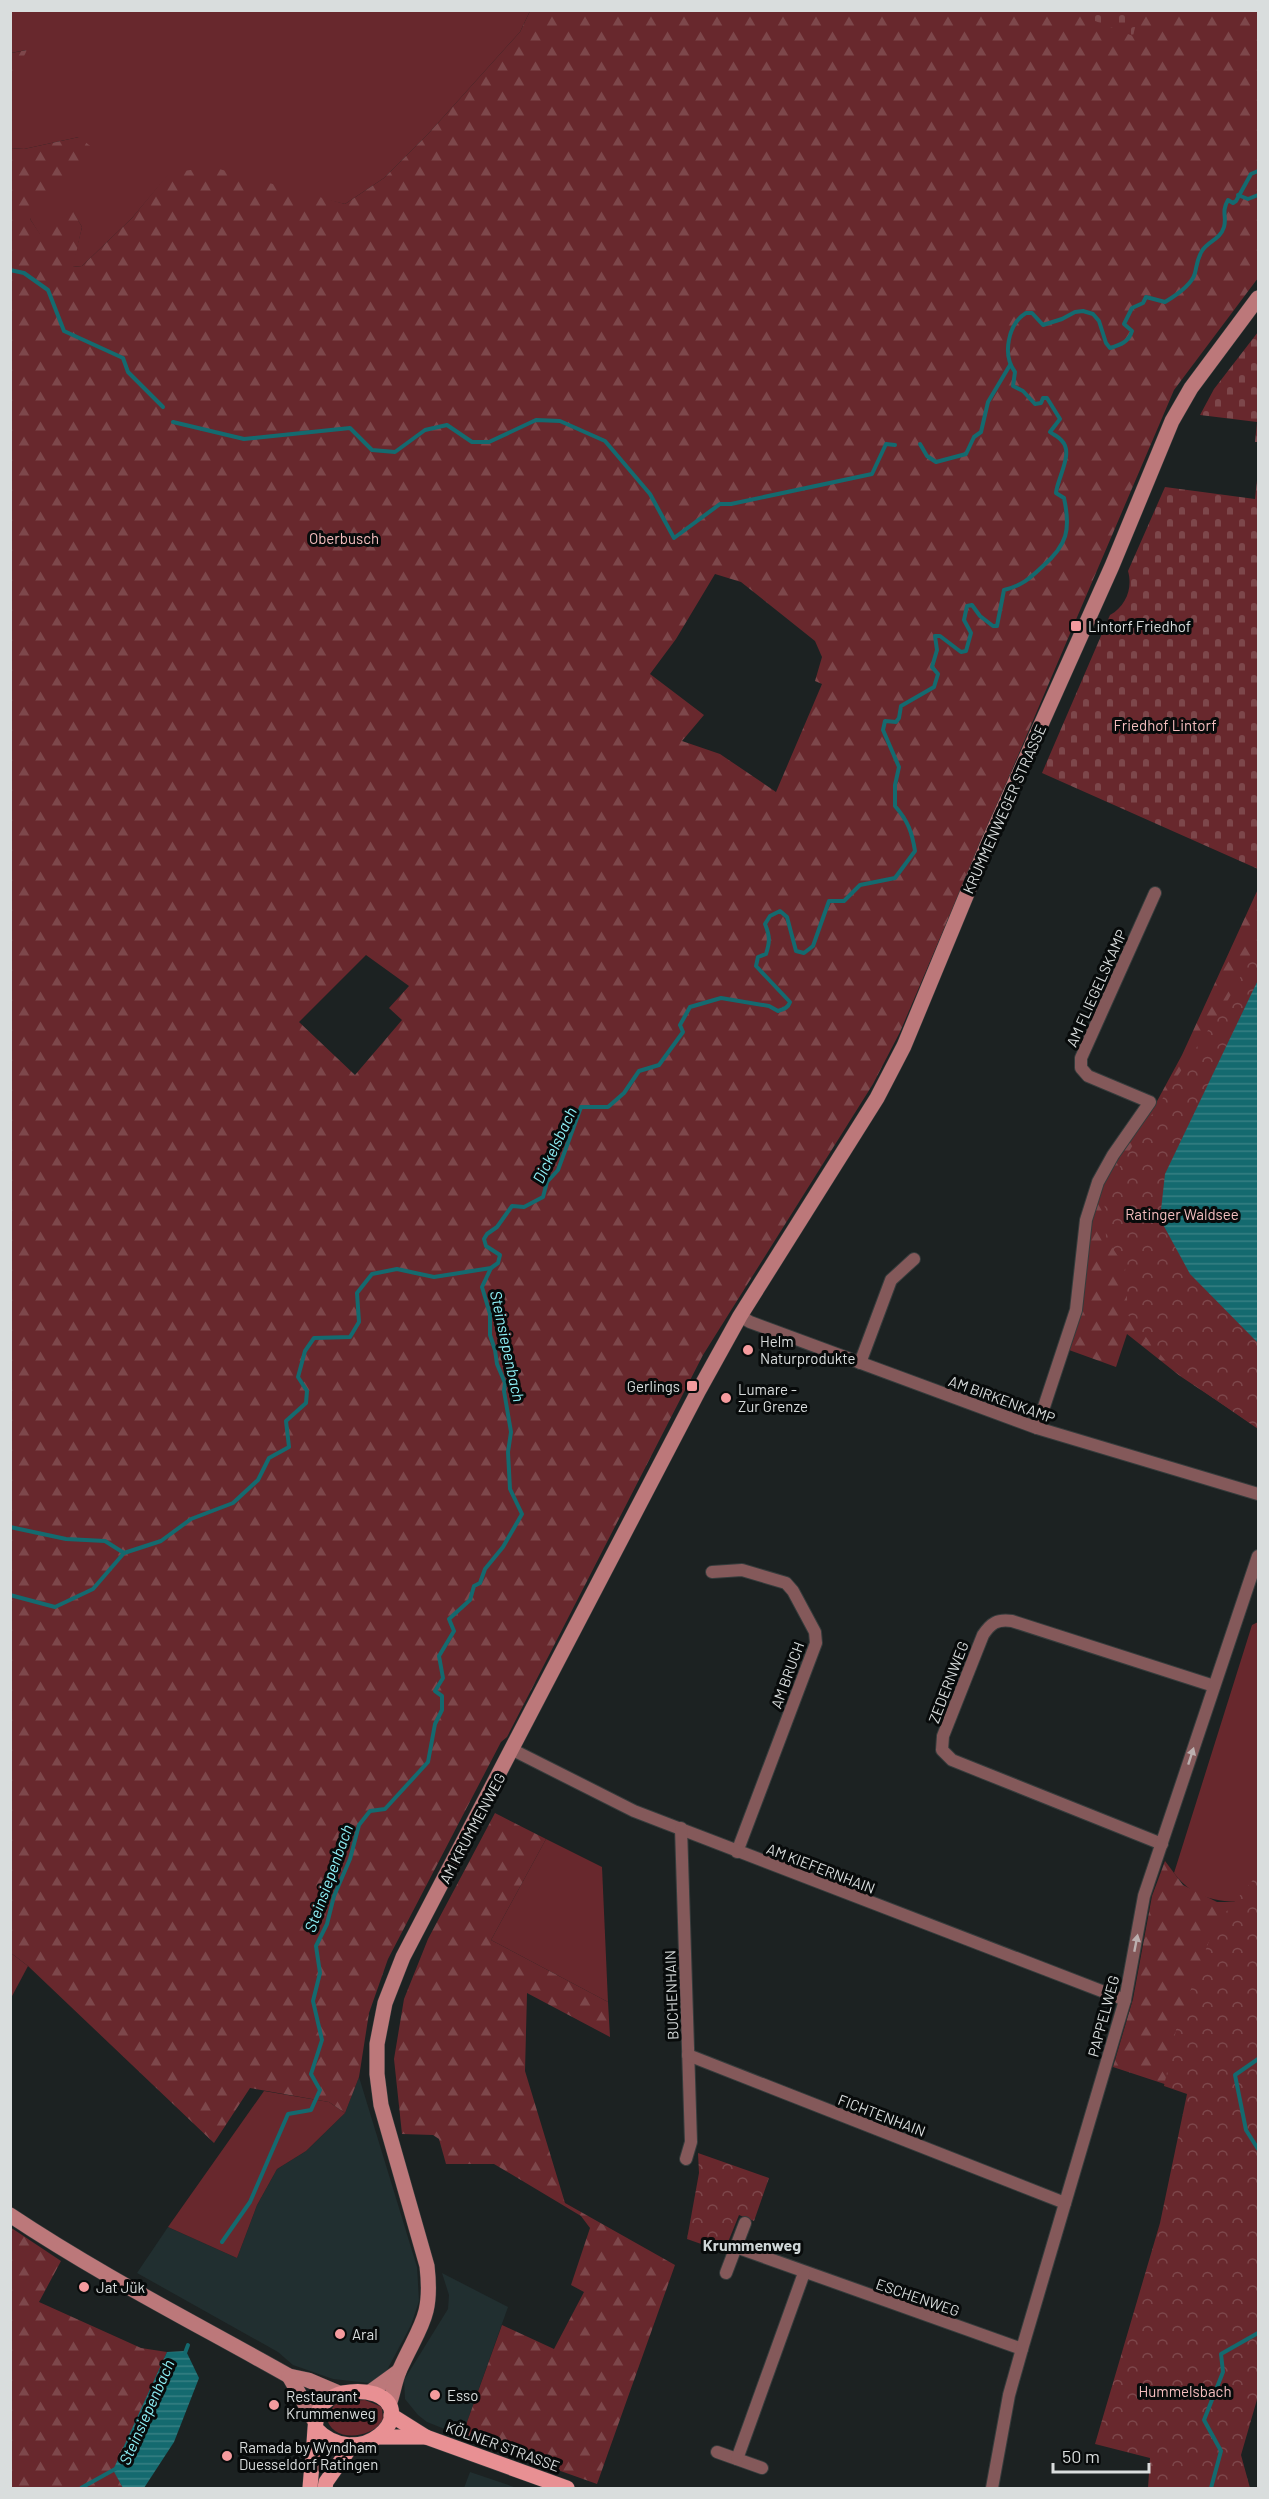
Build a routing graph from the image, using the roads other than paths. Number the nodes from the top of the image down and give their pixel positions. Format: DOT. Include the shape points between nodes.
graph roads {
  1 [pos="1258,298"];
  2 [pos="1155,893"];
  3 [pos="914,1259"];
  4 [pos="740,1316"];
  5 [pos="860,1363"];
  6 [pos="1037,1428"];
  7 [pos="1258,1494"];
  8 [pos="1258,1556"];
  9 [pos="712,1572"];
  10 [pos="1214,1686"];
  11 [pos="513,1750"];
  12 [pos="681,1828"];
  13 [pos="1162,1844"];
  14 [pos="737,1852"];
  15 [pos="1125,2001"];
  16 [pos="688,2055"];
  17 [pos="686,2159"];
  18 [pos="1065,2203"];
  19 [pos="10,2215"];
  20 [pos="745,2223"];
  21 [pos="736,2247"];
  22 [pos="726,2273"];
  23 [pos="804,2273"];
  24 [pos="1022,2349"];
  25 [pos="399,2370"];
  26 [pos="289,2376"];
  27 [pos="370,2392"];
  28 [pos="341,2394"];
  29 [pos="390,2410"];
  30 [pos="315,2424"];
  31 [pos="379,2437"];
  32 [pos="426,2437"];
  33 [pos="352,2445"];
  34 [pos="717,2452"];
  35 [pos="737,2459"];
  36 [pos="762,2468"];
  37 [pos="310,2488"];
  38 [pos="324,2488"];
  39 [pos="567,2488"];
  40 [pos="992,2488"];
  1 -- 4 [label="main road, KRUMMENWEGER STRASSE" via="1191,388 1172,421 1112,566 984,851 904,1046 877,1098"];
  2 -- 6 [label="street, AM FLIEGELSKAMP" via="1081,1058 1081,1068 1088,1076 1150,1102 1098,1182 1086,1220 1077,1310"];
  3 -- 5 [label="street" via="891,1280"];
  4 -- 5 [label="street, AM BIRKENKAMP"];
  4 -- 11 [label="main road, AM KRUMMENWEG"];
  5 -- 6 [label="street, AM BIRKENKAMP"];
  6 -- 7 [label="street, AM BIRKENKAMP"];
  8 -- 10 [label="street, PAPPELWEG"];
  9 -- 14 [label="street, AM BRUCH" via="742,1570 786,1583 815,1632 816,1643"];
  13 -- 10 [label="street, PAPPELWEG, one-way"];
  10 -- 13 [label="street, ZEDERNWEG" via="1002,1620 992,1623 982,1635 943,1736 942,1750 952,1760"];
  11 -- 12 [label="street, AM KIEFERNHAIN" via="634,1811"];
  11 -- 25 [label="main road, AM KRUMMENWEG" via="403,1957 385,2003 377,2044 381,2105 430,2287 422,2327"];
  12 -- 14 [label="street, AM KIEFERNHAIN"];
  12 -- 16 [label="street, BUCHENHAIN"];
  15 -- 13 [label="street, PAPPELWEG, one-way" via="1144,1896"];
  14 -- 15 [label="street, AM KIEFERNHAIN"];
  15 -- 18 [label="street, PAPPELWEG"];
  16 -- 17 [label="street, BUCHENHAIN" via="691,2142"];
  16 -- 18 [label="street, FICHTENHAIN"];
  18 -- 24 [label="street, PAPPELWEG"];
  19 -- 26 [label="main road" via="121,2284"];
  20 -- 21 [label="street"];
  21 -- 22 [label="street"];
  21 -- 23 [label="street, ESCHENWEG"];
  23 -- 24 [label="street, ESCHENWEG"];
  23 -- 35 [label="street"];
  24 -- 40 [label="street, PAPPELWEG"];
  25 -- 27 [label="main road, AM KRUMMENWEG"];
  25 -- 29 [label="main road, AM KRUMMENWEG"];
  26 -- 28 [label="main road"];
  26 -- 30 [label="main road"];
  27 -- 28 [label="main road"];
  27 -- 29 [label="main road" via="380,2396"];
  28 -- 30 [label="main road" via="328,2398 319,2409"];
  29 -- 31 [label="main road" via="388,2427"];
  29 -- 32 [label="main road, KÖLNER STRASSE"];
  30 -- 33 [label="main road" via="334,2443"];
  30 -- 37 [label="main road"];
  31 -- 32 [label="main road, KÖLNER STRASSE"];
  31 -- 33 [label="main road"];
  32 -- 39 [label="main road, KÖLNER STRASSE"];
  33 -- 38 [label="main road"];
  34 -- 35 [label="street"];
  35 -- 36 [label="street"];
}
